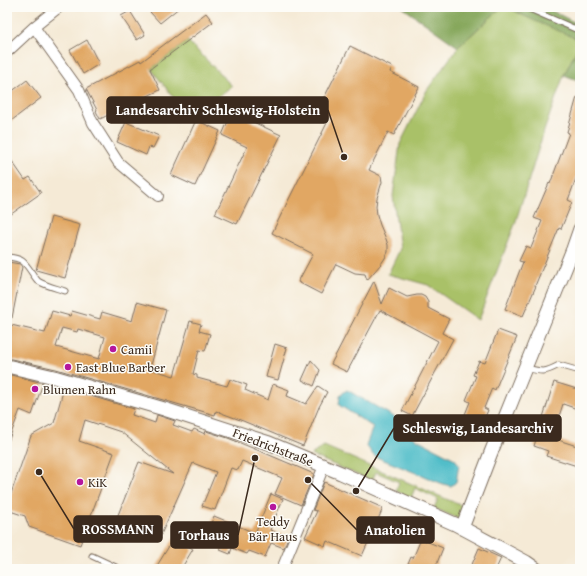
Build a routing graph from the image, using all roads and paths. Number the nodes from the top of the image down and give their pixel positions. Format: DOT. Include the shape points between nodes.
graph roads {
  1 [pos="59,7"];
  2 [pos="525,7"];
  3 [pos="34,27"];
  4 [pos="580,31"];
  5 [pos="7,52"];
  6 [pos="158,196"];
  7 [pos="580,229"];
  8 [pos="577,250"];
  9 [pos="7,257"];
  10 [pos="65,291"];
  11 [pos="7,366"];
  12 [pos="525,368"];
  13 [pos="580,371"];
  14 [pos="324,466"];
  15 [pos="462,528"];
  16 [pos="92,556"];
  17 [pos="531,566"];
  18 [pos="120,569"];
  19 [pos="282,569"];
  1 -- 3 [label="street"];
  2 -- 4 [label="lane"];
  3 -- 5 [label="street"];
  3 -- 6 [label="street" via="79,90 93,123 118,162"];
  7 -- 8 [label="street"];
  8 -- 12 [label="street"];
  9 -- 10 [label="lane" via="22,260 37,280"];
  11 -- 14 [label="street, Friedrichstraße" via="54,377 269,442"];
  12 -- 13 [label="lane" via="540,372 559,365"];
  12 -- 15 [label="street"];
  14 -- 15 [label="street, Friedrichstraße"];
  14 -- 19 [label="street"];
  15 -- 17 [label="street, Friedrichstraße"];
  16 -- 18 [label="lane"];
}
